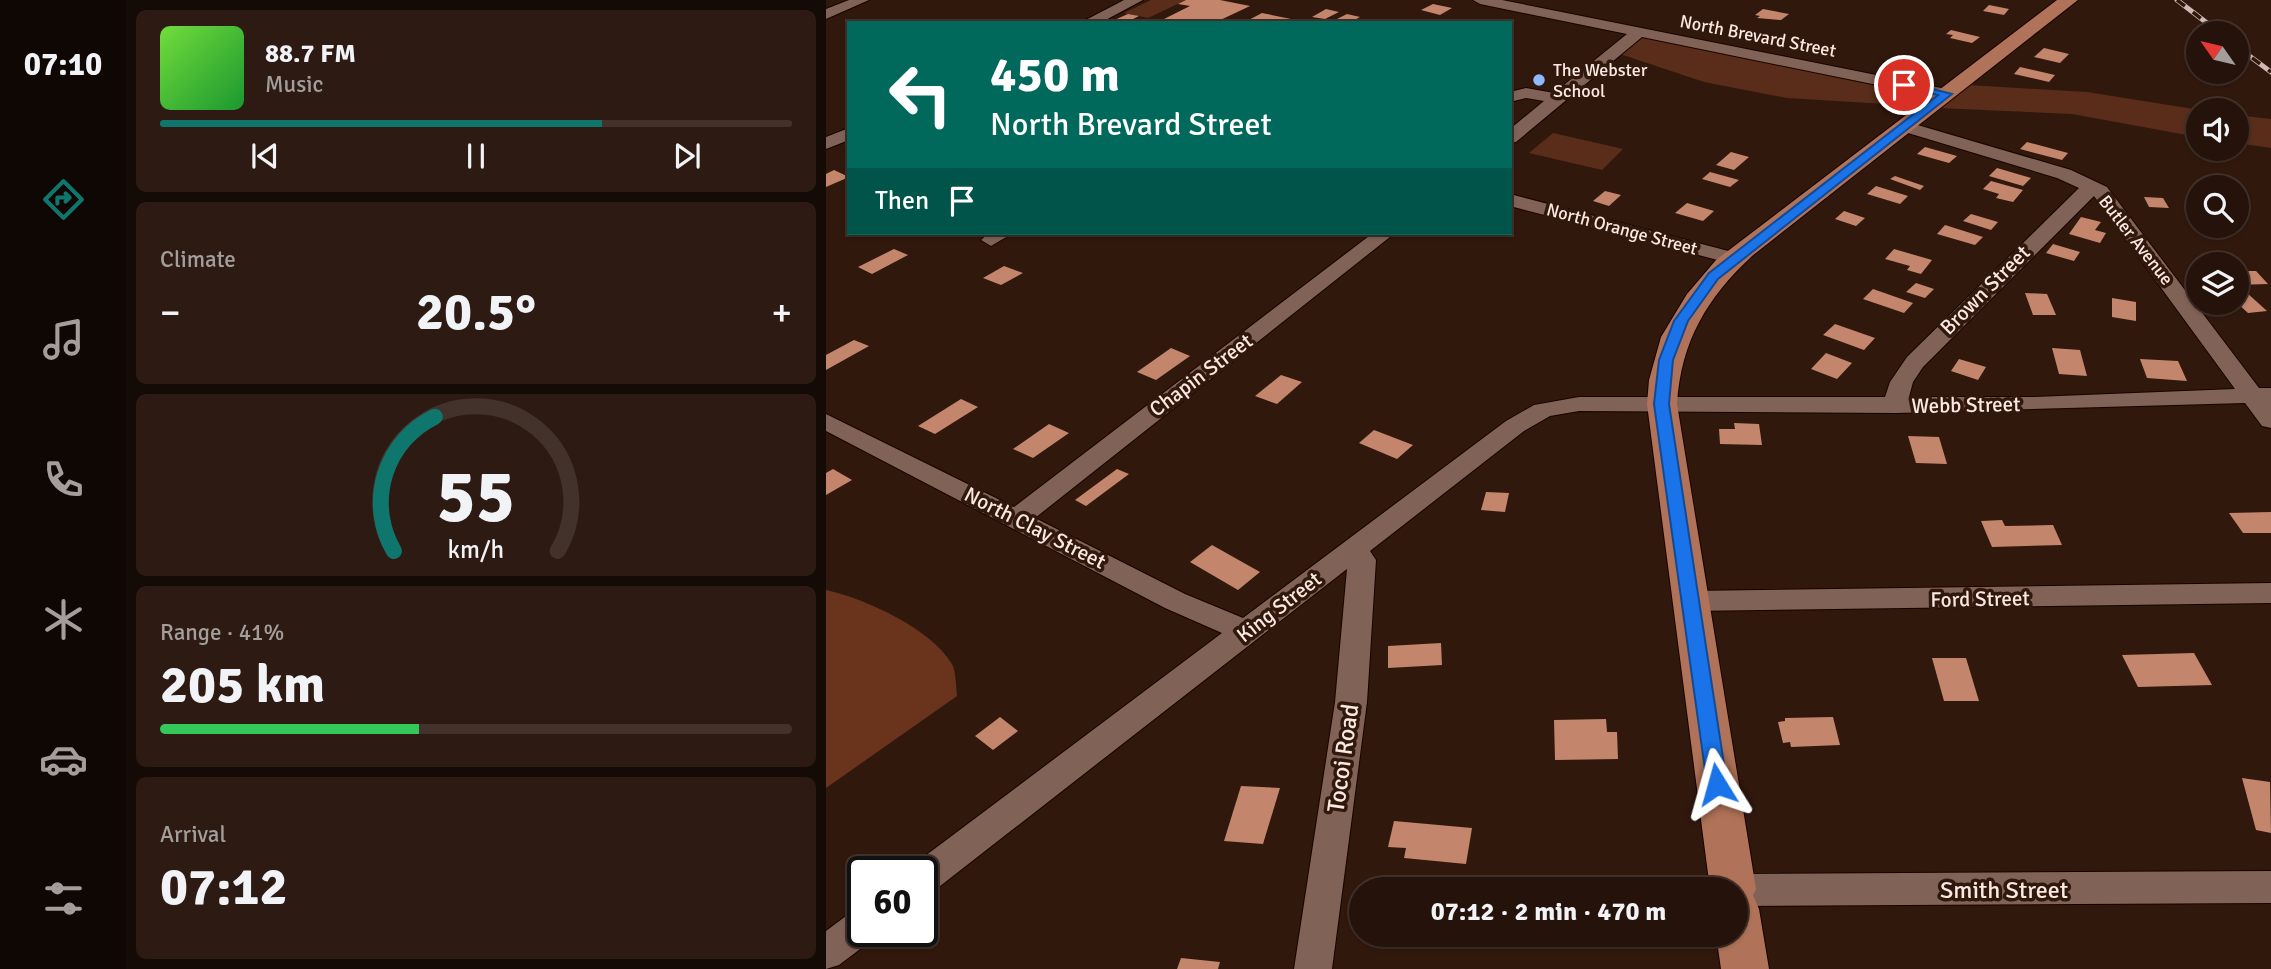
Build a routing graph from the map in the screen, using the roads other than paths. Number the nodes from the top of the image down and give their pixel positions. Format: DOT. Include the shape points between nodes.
graph roads {
  1 [pos="862,0"];
  2 [pos="1136,0"];
  3 [pos="1480,0"];
  4 [pos="2069,0"];
  5 [pos="830,21"];
  6 [pos="1091,21"];
  7 [pos="1639,32"];
  8 [pos="1947,94"];
  9 [pos="1512,96"];
  10 [pos="1559,99"];
  11 [pos="1904,126"];
  12 [pos="847,135"];
  13 [pos="1512,136"];
  14 [pos="826,144"];
  15 [pos="2093,187"];
  16 [pos="1512,201"];
  17 [pos="1382,235"];
  18 [pos="1733,258"];
  19 [pos="2262,395"];
  20 [pos="1662,404"];
  21 [pos="1897,406"];
  22 [pos="826,421"];
  23 [pos="2271,421"];
  24 [pos="1017,519"];
  25 [pos="1355,548"];
  26 [pos="2271,593"];
  27 [pos="1690,601"];
  28 [pos="1247,632"];
  29 [pos="938,867"];
  30 [pos="1733,877"];
  31 [pos="2271,887"];
  32 [pos="1748,889"];
  33 [pos="847,937"];
  34 [pos="1742,947"];
  35 [pos="826,953"];
  36 [pos="1313,969"];
  37 [pos="1745,969"];
  1 -- 5 [label="street"];
  2 -- 6 [label="street"];
  3 -- 7 [label="street, North Brevard Street"];
  4 -- 8 [label="main road"];
  7 -- 8 [label="street, North Brevard Street"];
  7 -- 10 [label="street"];
  8 -- 11 [label="main road"];
  9 -- 10 [label="street" via="1526,93"];
  10 -- 13 [label="street"];
  11 -- 15 [label="street, Butler Avenue"];
  11 -- 18 [label="main road"];
  12 -- 14 [label="street"];
  15 -- 19 [label="street, Butler Avenue" via="2108,198"];
  15 -- 21 [label="street, Brown Street" via="1915,362 1900,382"];
  16 -- 18 [label="street, North Orange Street"];
  17 -- 24 [label="street, Chapin Street"];
  18 -- 20 [label="main road" via="1696,297 1675,333 1666,360"];
  19 -- 21 [label="street, Webb Street"];
  19 -- 23 [label="street, Butler Avenue"];
  20 -- 21 [label="street, Webb Street"];
  20 -- 25 [label="street, King Street" via="1570,405 1527,417"];
  20 -- 27 [label="main road"];
  22 -- 24 [label="street, North Clay Street"];
  24 -- 28 [label="street, North Clay Street" via="1175,601"];
  25 -- 28 [label="street, King Street"];
  25 -- 36 [label="street, Tocoi Road" via="1362,560 1351,702"];
  26 -- 27 [label="street, Ford Street"];
  27 -- 30 [label="main road"];
  28 -- 29 [label="street, King Street"];
  31 -- 32 [label="street, Smith Street"];
  33 -- 35 [label="street"];
  34 -- 37 [label="main road"];
}
